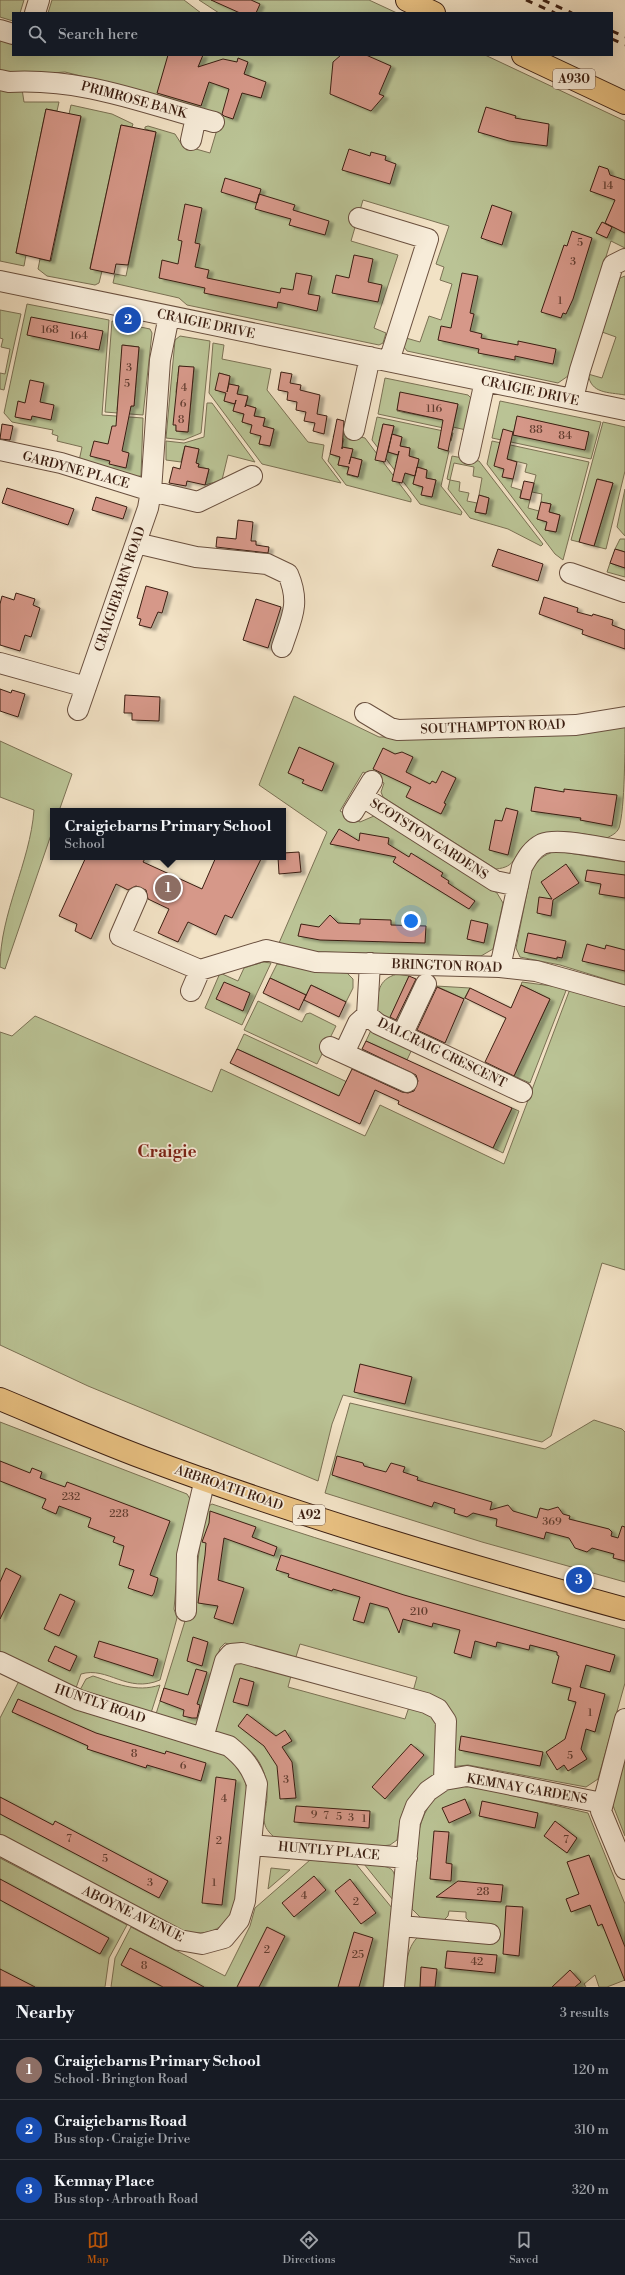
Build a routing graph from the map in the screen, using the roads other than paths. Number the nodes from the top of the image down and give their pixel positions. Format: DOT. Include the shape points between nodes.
graph roads {
  1 [pos="39,0"];
  2 [pos="407,0"];
  3 [pos="35,12"];
  4 [pos="432,12"];
  5 [pos="0,30"];
  6 [pos="12,34"];
  7 [pos="525,56"];
  8 [pos="0,80"];
  9 [pos="625,103"];
  10 [pos="191,140"];
  11 [pos="359,218"];
  12 [pos="625,259"];
  13 [pos="0,281"];
  14 [pos="169,316"];
  15 [pos="379,359"];
  16 [pos="485,381"];
  17 [pos="573,399"];
  18 [pos="625,410"];
  19 [pos="354,430"];
  20 [pos="0,450"];
  21 [pos="469,454"];
  22 [pos="252,476"];
  23 [pos="151,491"];
  24 [pos="136,543"];
  25 [pos="570,573"];
  26 [pos="625,592"];
  27 [pos="282,647"];
  28 [pos="0,663"];
  29 [pos="86,687"];
  30 [pos="78,710"];
  31 [pos="365,713"];
  32 [pos="625,717"];
  33 [pos="363,797"];
  34 [pos="625,851"];
  35 [pos="518,886"];
  36 [pos="137,897"];
  37 [pos="370,963"];
  38 [pos="500,967"];
  39 [pos="200,970"];
  40 [pos="426,984"];
  41 [pos="191,991"];
  42 [pos="625,996"];
  43 [pos="367,1015"];
  44 [pos="402,1035"];
  45 [pos="407,1082"];
  46 [pos="522,1092"];
  47 [pos="0,1399"];
  48 [pos="205,1479"];
  49 [pos="625,1609"];
  50 [pos="186,1611"];
  51 [pos="2,1668"];
  52 [pos="625,1719"];
  53 [pos="203,1738"];
  54 [pos="444,1780"];
  55 [pos="602,1803"];
  56 [pos="0,1845"];
  57 [pos="252,1845"];
  58 [pos="407,1858"];
  59 [pos="625,1869"];
  60 [pos="401,1926"];
  61 [pos="490,1934"];
  62 [pos="394,1987"];
  1 -- 3 [label="street"];
  2 -- 4 [label="main road"];
  5 -- 6 [label="street"];
  7 -- 9 [label="main road, A930"];
  8 -- 10 [label="street, PRIMROSE BANK" via="67,83 98,89 205,120"];
  11 -- 15 [label="street" via="428,239"];
  12 -- 17 [label="street" via="614,265"];
  13 -- 14 [label="street, CRAIGIE DRIVE"];
  14 -- 15 [label="street, CRAIGIE DRIVE"];
  14 -- 23 [label="street, CRAIGIEBARN ROAD" via="160,360"];
  15 -- 16 [label="street, CRAIGIE DRIVE"];
  15 -- 19 [label="street"];
  16 -- 17 [label="street, CRAIGIE DRIVE"];
  16 -- 21 [label="street"];
  17 -- 18 [label="street, CRAIGIE DRIVE"];
  20 -- 23 [label="street, GARDYNE PLACE" via="61,463"];
  22 -- 23 [label="street" via="198,502"];
  23 -- 24 [label="street, CRAIGIEBARN ROAD"];
  24 -- 27 [label="street" via="196,557 267,564 288,574 296,603"];
  24 -- 29 [label="street, CRAIGIEBARN ROAD"];
  25 -- 26 [label="street"];
  28 -- 29 [label="street"];
  29 -- 30 [label="street, CRAIGIEBARN ROAD"];
  31 -- 32 [label="street, SOUTHAMPTON ROAD" via="398,730 576,724"];
  33 -- 35 [label="street, SCOTSTON GARDENS" via="495,881"];
  34 -- 35 [label="street" via="556,842 542,844 530,853 522,867"];
  35 -- 38 [label="street"];
  36 -- 39 [label="street" via="120,936"];
  37 -- 38 [label="street, BRINGTON ROAD"];
  37 -- 39 [label="street, BRINGTON ROAD" via="316,962 266,950"];
  37 -- 43 [label="street, DALCRAIG CRESCENT"];
  38 -- 42 [label="street, BRINGTON ROAD" via="536,971"];
  39 -- 41 [label="street"];
  40 -- 44 [label="street"];
  43 -- 44 [label="street, DALCRAIG CRESCENT" via="378,1024"];
  43 -- 45 [label="street" via="338,1050"];
  44 -- 46 [label="street, DALCRAIG CRESCENT"];
  47 -- 48 [label="main road, ARBROATH ROAD / A92" via="144,1458"];
  48 -- 49 [label="main road, ARBROATH ROAD / A92" via="308,1515"];
  48 -- 50 [label="street" via="187,1555"];
  51 -- 53 [label="street, HUNTLY ROAD" via="79,1700"];
  52 -- 55 [label="street"];
  53 -- 54 [label="street" via="225,1661 231,1654 242,1653 426,1703 438,1709 446,1721"];
  53 -- 57 [label="street, HUNTLY ROAD" via="229,1746 244,1758 252,1770 257,1784"];
  54 -- 55 [label="street, KEMNAY GARDENS" via="467,1776"];
  54 -- 58 [label="street, KEMNAY GARDENS" via="428,1791 416,1806 410,1822"];
  55 -- 59 [label="street" via="601,1811"];
  56 -- 57 [label="street, ABOYNE AVENUE" via="180,1940 202,1944 224,1938 239,1920 245,1901"];
  57 -- 58 [label="street, HUNTLY PLACE"];
  58 -- 60 [label="street, KEMNAY GARDENS"];
  60 -- 61 [label="street" via="458,1923"];
  60 -- 62 [label="street, KEMNAY GARDENS"];
}
